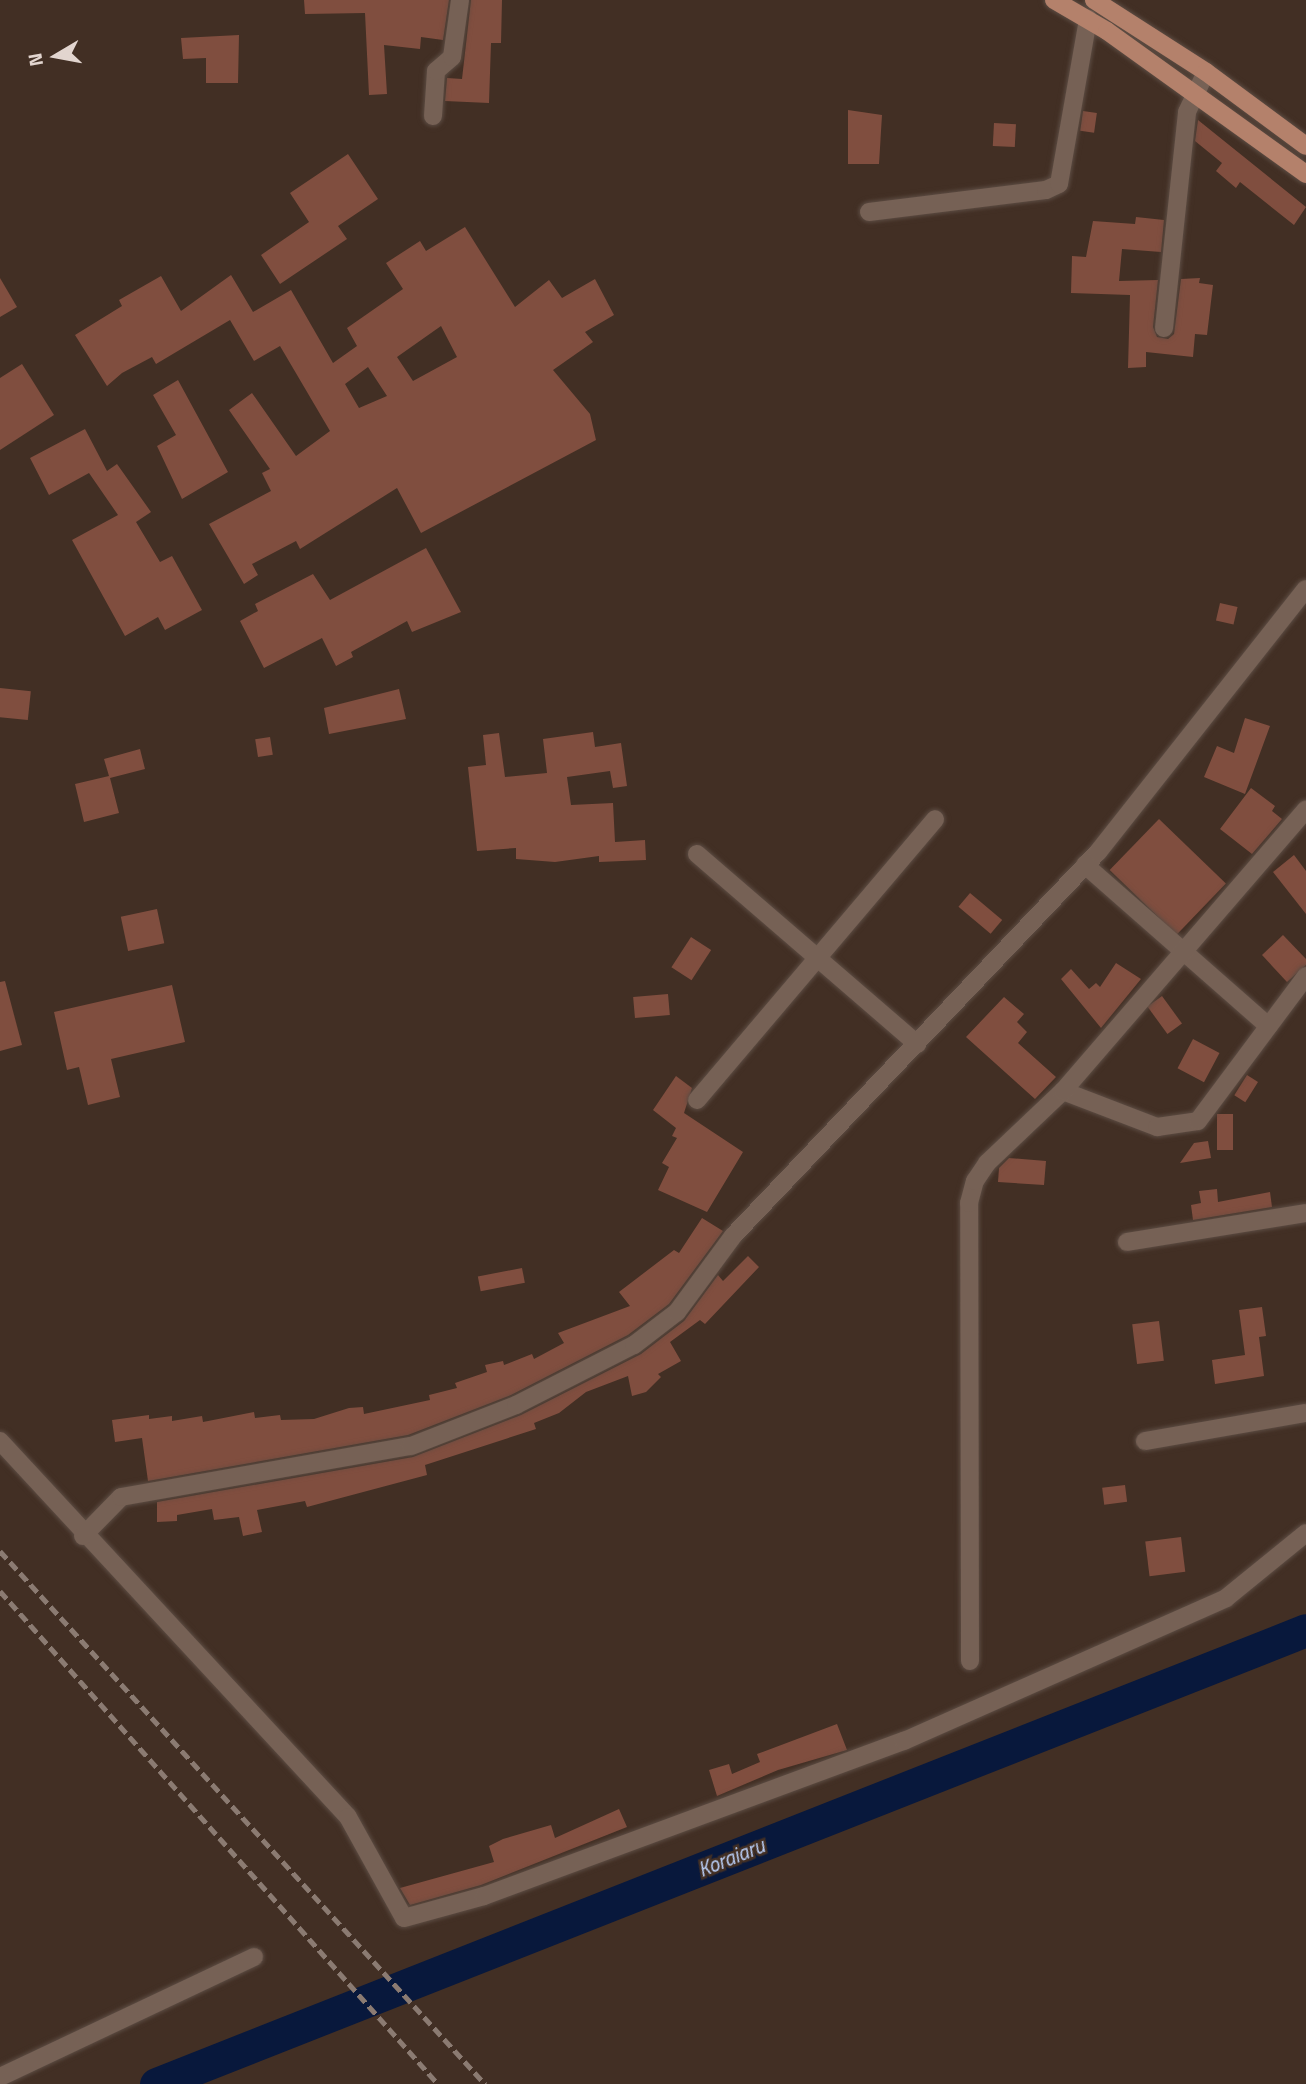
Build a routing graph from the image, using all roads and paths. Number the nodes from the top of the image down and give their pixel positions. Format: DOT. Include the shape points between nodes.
graph roads {
  1 [pos="460,0"];
  2 [pos="1054,0"];
  3 [pos="1094,0"];
  4 [pos="1087,19"];
  5 [pos="1206,72"];
  6 [pos="1193,92"];
  7 [pos="433,116"];
  8 [pos="1306,146"];
  9 [pos="1306,174"];
  10 [pos="869,212"];
  11 [pos="1164,328"];
  12 [pos="1306,589"];
  13 [pos="1306,809"];
  14 [pos="935,819"];
  15 [pos="697,854"];
  16 [pos="1085,865"];
  17 [pos="1183,954"];
  18 [pos="818,958"];
  19 [pos="1306,976"];
  20 [pos="1268,1026"];
  21 [pos="917,1044"];
  22 [pos="1063,1091"];
  23 [pos="697,1100"];
  24 [pos="1306,1213"];
  25 [pos="1127,1242"];
  26 [pos="1306,1412"];
  27 [pos="0,1441"];
  28 [pos="1145,1441"];
  29 [pos="1306,1533"];
  30 [pos="83,1536"];
  31 [pos="970,1661"];
  32 [pos="254,1957"];
  33 [pos="0,2077"];
  1 -- 7 [label="street" via="452,57 436,71"];
  2 -- 4 [label="main road"];
  3 -- 5 [label="main road"];
  4 -- 6 [label="main road"];
  4 -- 10 [label="street" via="1059,184 1046,190"];
  5 -- 6 [label="street"];
  5 -- 8 [label="main road"];
  6 -- 9 [label="main road"];
  6 -- 11 [label="street"];
  12 -- 16 [label="street"];
  13 -- 17 [label="street"];
  14 -- 18 [label="street"];
  15 -- 18 [label="street"];
  16 -- 17 [label="street"];
  16 -- 21 [label="street"];
  17 -- 20 [label="street"];
  17 -- 22 [label="street"];
  18 -- 21 [label="street"];
  18 -- 23 [label="street"];
  19 -- 20 [label="street"];
  20 -- 22 [label="street" via="1207,1112 1186,1126 1150,1125"];
  21 -- 30 [label="street" via="733,1236 677,1312 634,1345 516,1405 411,1446 121,1497"];
  22 -- 31 [label="street" via="987,1163 975,1181 970,1203"];
  24 -- 25 [label="street"];
  26 -- 28 [label="street"];
  27 -- 30 [label="street"];
  29 -- 30 [label="street" via="1226,1598 904,1741 484,1896 404,1919 348,1818"];
  32 -- 33 [label="street"];
}
